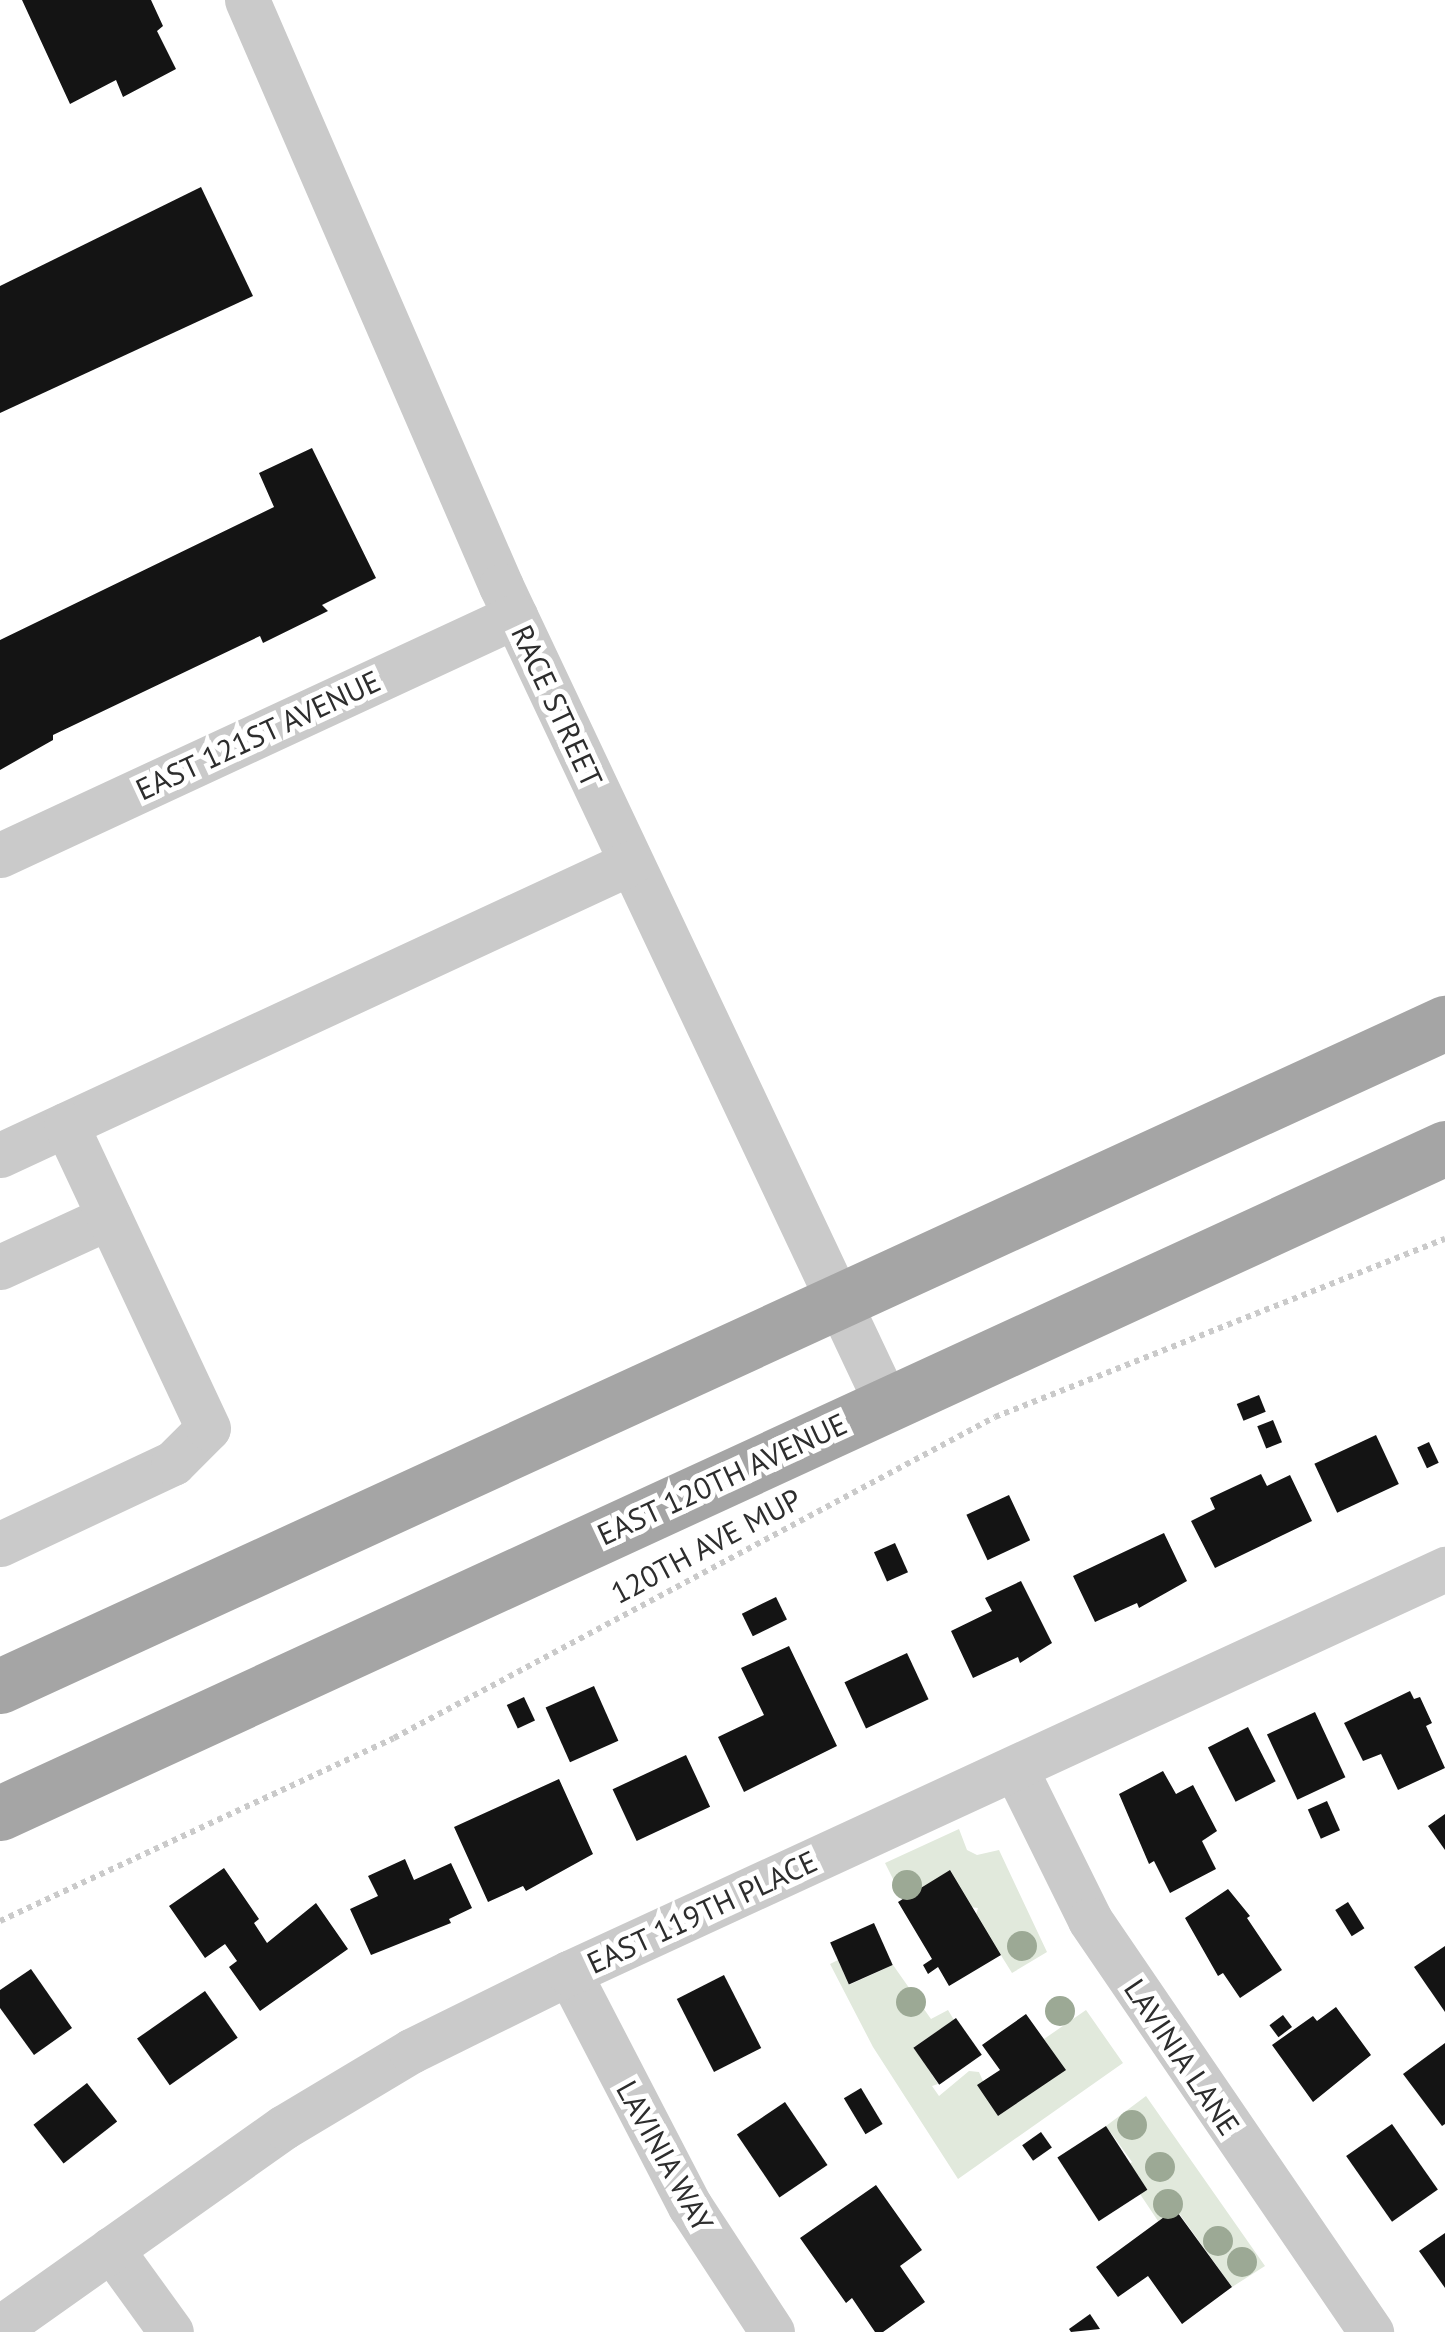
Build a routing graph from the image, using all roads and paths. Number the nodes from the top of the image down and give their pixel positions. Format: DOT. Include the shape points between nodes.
graph roads {
  1 [pos="247,0"];
  2 [pos="516,616"];
  3 [pos="0,855"];
  4 [pos="630,862"];
  5 [pos="1445,1023"];
  6 [pos="66,1125"];
  7 [pos="1445,1148"];
  8 [pos="0,1156"];
  9 [pos="110,1217"];
  10 [pos="1445,1239"];
  11 [pos="0,1267"];
  12 [pos="840,1303"];
  13 [pos="887,1404"];
  14 [pos="0,1544"];
  15 [pos="1445,1569"];
  16 [pos="0,1686"];
  17 [pos="1015,1768"];
  18 [pos="0,1813"];
  19 [pos="0,1921"];
  20 [pos="569,1973"];
  21 [pos="111,2249"];
  22 [pos="0,2328"];
  23 [pos="171,2332"];
  24 [pos="772,2332"];
  25 [pos="1371,2332"];
  1 -- 2 [label="street, RACE STREET"];
  2 -- 3 [label="street, EAST 121ST AVENUE"];
  2 -- 4 [label="street, RACE STREET"];
  4 -- 6 [label="street"];
  4 -- 12 [label="street, RACE STREET"];
  5 -- 12 [label="main road"];
  6 -- 8 [label="street"];
  6 -- 9 [label="street"];
  7 -- 13 [label="main road, EAST 120TH AVENUE"];
  9 -- 11 [label="street"];
  9 -- 14 [label="street" via="208,1428 173,1463"];
  10 -- 19 [label="path, 120TH AVE MUP" via="995,1418 394,1738"];
  12 -- 13 [label="street, RACE STREET"];
  12 -- 16 [label="main road"];
  13 -- 18 [label="main road, EAST 120TH AVENUE"];
  15 -- 17 [label="street, EAST 119TH PLACE"];
  17 -- 20 [label="street, EAST 119TH PLACE"];
  17 -- 25 [label="street, LAVINIA LANE" via="1090,1920"];
  20 -- 21 [label="street, EAST 119TH PLACE" via="350,2084"];
  20 -- 24 [label="street, LAVINIA WAY" via="690,2206"];
  21 -- 22 [label="street, EAST 119TH PLACE"];
  21 -- 23 [label="street"];
}
